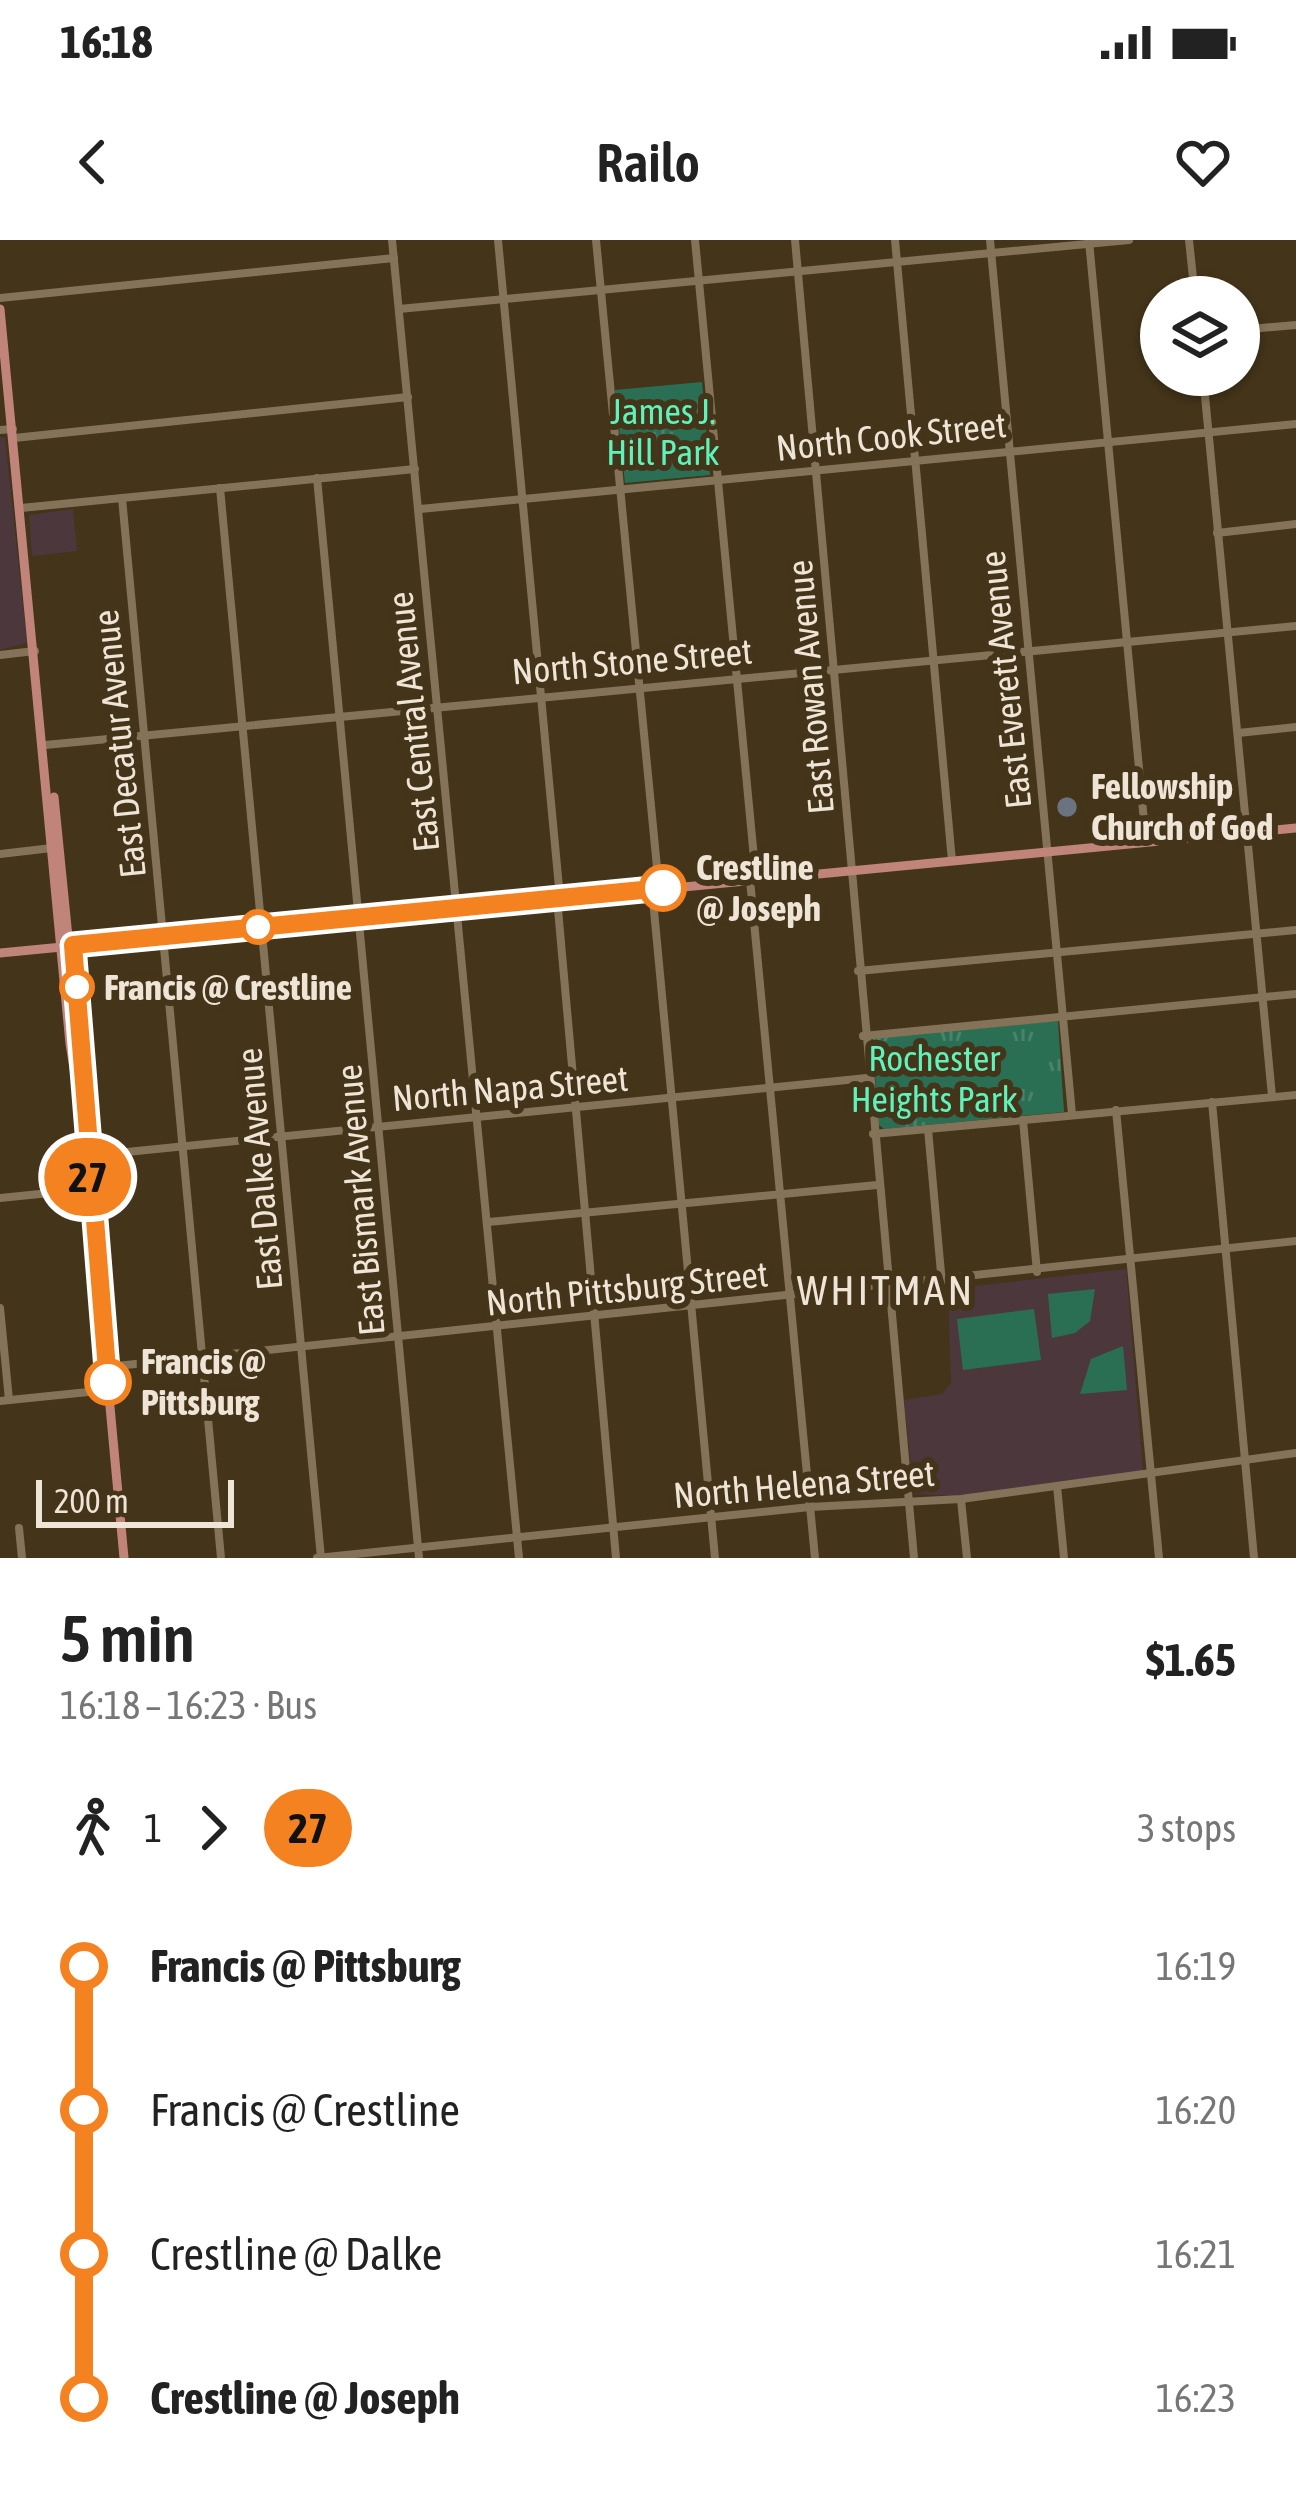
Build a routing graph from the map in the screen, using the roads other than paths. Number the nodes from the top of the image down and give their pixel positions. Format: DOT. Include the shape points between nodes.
graph roads {
  1 [pos="392,240"];
  2 [pos="498,240"];
  3 [pos="596,240"];
  4 [pos="695,240"];
  5 [pos="795,240"];
  6 [pos="895,240"];
  7 [pos="990,240"];
  8 [pos="1129,240"];
  9 [pos="1189,240"];
  10 [pos="1089,242"];
  11 [pos="991,253"];
  12 [pos="394,258"];
  13 [pos="897,262"];
  14 [pos="798,272"];
  15 [pos="1193,276"];
  16 [pos="699,281"];
  17 [pos="601,290"];
  18 [pos="0,298"];
  19 [pos="504,300"];
  20 [pos="0,310"];
  21 [pos="399,310"];
  22 [pos="1296,325"];
  23 [pos="1260,328"];
  24 [pos="1205,396"];
  25 [pos="408,397"];
  26 [pos="1296,424"];
  27 [pos="0,430"];
  28 [pos="1208,432"];
  29 [pos="13,433"];
  30 [pos="1107,442"];
  31 [pos="1010,452"];
  32 [pos="915,460"];
  33 [pos="415,469"];
  34 [pos="816,470"];
  35 [pos="317,478"];
  36 [pos="719,480"];
  37 [pos="220,488"];
  38 [pos="620,489"];
  39 [pos="122,498"];
  40 [pos="523,498"];
  41 [pos="21,508"];
  42 [pos="419,509"];
  43 [pos="1296,524"];
  44 [pos="1217,532"];
  45 [pos="1296,626"];
  46 [pos="1228,632"];
  47 [pos="1127,642"];
  48 [pos="36,651"];
  49 [pos="1028,651"];
  50 [pos="0,655"];
  51 [pos="933,660"];
  52 [pos="836,670"];
  53 [pos="736,679"];
  54 [pos="639,688"];
  55 [pos="542,697"];
  56 [pos="439,707"];
  57 [pos="341,717"];
  58 [pos="243,726"];
  59 [pos="1296,727"];
  60 [pos="1238,733"];
  61 [pos="145,735"];
  62 [pos="45,745"];
  63 [pos="1296,828"];
  64 [pos="1247,833"];
  65 [pos="1146,842"];
  66 [pos="52,848"];
  67 [pos="1048,852"];
  68 [pos="0,854"];
  69 [pos="952,861"];
  70 [pos="851,870"];
  71 [pos="753,880"];
  72 [pos="656,889"];
  73 [pos="559,898"];
  74 [pos="458,908"];
  75 [pos="360,917"];
  76 [pos="263,927"];
  77 [pos="1296,930"];
  78 [pos="1257,934"];
  79 [pos="166,935"];
  80 [pos="67,945"];
  81 [pos="1058,951"];
  82 [pos="0,953"];
  83 [pos="858,971"];
  84 [pos="1296,994"];
  85 [pos="1263,997"];
  86 [pos="1063,1016"];
  87 [pos="863,1036"];
  88 [pos="867,1078"];
  89 [pos="770,1090"];
  90 [pos="1296,1095"];
  91 [pos="1272,1096"];
  92 [pos="673,1100"];
  93 [pos="1212,1102"];
  94 [pos="573,1109"];
  95 [pos="1116,1110"];
  96 [pos="1072,1114"];
  97 [pos="478,1118"];
  98 [pos="1023,1120"];
  99 [pos="381,1127"];
  100 [pos="928,1129"];
  101 [pos="872,1134"];
  102 [pos="284,1136"];
  103 [pos="185,1147"];
  104 [pos="86,1156"];
  105 [pos="878,1185"];
  106 [pos="89,1190"];
  107 [pos="780,1195"];
  108 [pos="0,1198"];
  109 [pos="682,1204"];
  110 [pos="584,1214"];
  111 [pos="488,1222"];
  112 [pos="1296,1241"];
  113 [pos="1226,1250"];
  114 [pos="1132,1261"];
  115 [pos="1037,1272"];
  116 [pos="942,1282"];
  117 [pos="888,1288"];
  118 [pos="790,1299"];
  119 [pos="944,1306"];
  120 [pos="0,1308"];
  121 [pos="692,1309"];
  122 [pos="593,1319"];
  123 [pos="498,1328"];
  124 [pos="400,1337"];
  125 [pos="303,1347"];
  126 [pos="206,1358"];
  127 [pos="107,1367"];
  128 [pos="109,1390"];
  129 [pos="4,1400"];
  130 [pos="1296,1453"];
  131 [pos="1245,1460"];
  132 [pos="1150,1472"];
  133 [pos="1057,1486"];
  134 [pos="908,1498"];
  135 [pos="962,1499"];
  136 [pos="810,1507"];
  137 [pos="711,1517"];
  138 [pos="19,1528"];
  139 [pos="613,1528"];
  140 [pos="517,1538"];
  141 [pos="418,1553"];
  142 [pos="22,1558"];
  143 [pos="124,1558"];
  144 [pos="221,1558"];
  145 [pos="319,1558"];
  146 [pos="519,1558"];
  147 [pos="616,1558"];
  148 [pos="715,1558"];
  149 [pos="815,1558"];
  150 [pos="914,1558"];
  151 [pos="967,1558"];
  152 [pos="1064,1558"];
  153 [pos="1159,1558"];
  154 [pos="1254,1558"];
  1 -- 12 [label="street, East Central Avenue"];
  2 -- 19 [label="street"];
  3 -- 17 [label="street"];
  4 -- 16 [label="street"];
  5 -- 14 [label="street, East Rowan Avenue"];
  6 -- 13 [label="street"];
  7 -- 11 [label="street, East Everett Avenue"];
  8 -- 10 [label="street"];
  9 -- 15 [label="street"];
  10 -- 11 [label="street"];
  10 -- 30 [label="street"];
  11 -- 13 [label="street"];
  11 -- 31 [label="street, East Everett Avenue"];
  12 -- 18 [label="street"];
  12 -- 21 [label="street, East Central Avenue"];
  13 -- 14 [label="street"];
  13 -- 32 [label="street"];
  14 -- 16 [label="street"];
  14 -- 34 [label="street, East Rowan Avenue"];
  16 -- 17 [label="street"];
  16 -- 36 [label="street"];
  17 -- 19 [label="street"];
  17 -- 38 [label="street"];
  19 -- 21 [label="street"];
  19 -- 40 [label="street"];
  20 -- 29 [label="main road"];
  21 -- 25 [label="street, East Central Avenue"];
  22 -- 23 [label="street"];
  24 -- 28 [label="street"];
  25 -- 29 [label="street"];
  25 -- 33 [label="street, East Central Avenue"];
  26 -- 28 [label="street, North Cook Street"];
  27 -- 29 [label="street"];
  28 -- 30 [label="street, North Cook Street"];
  28 -- 44 [label="street"];
  29 -- 41 [label="main road"];
  30 -- 31 [label="street, North Cook Street"];
  30 -- 47 [label="street"];
  31 -- 32 [label="street, North Cook Street"];
  31 -- 49 [label="street, East Everett Avenue"];
  32 -- 34 [label="street, North Cook Street"];
  32 -- 51 [label="street"];
  33 -- 35 [label="street"];
  33 -- 42 [label="street, East Central Avenue"];
  34 -- 36 [label="street, North Cook Street"];
  34 -- 52 [label="street, East Rowan Avenue"];
  35 -- 37 [label="street"];
  35 -- 57 [label="street, East Bismark Avenue"];
  36 -- 38 [label="street, North Cook Street"];
  36 -- 53 [label="street"];
  37 -- 39 [label="street"];
  37 -- 58 [label="street, East Dalke Avenue"];
  38 -- 40 [label="street, North Cook Street"];
  38 -- 54 [label="street"];
  39 -- 41 [label="street"];
  39 -- 61 [label="street, East Decatur Avenue"];
  40 -- 42 [label="street, North Cook Street"];
  40 -- 55 [label="street"];
  41 -- 48 [label="main road"];
  42 -- 56 [label="street, East Central Avenue"];
  43 -- 44 [label="street"];
  44 -- 46 [label="street"];
  45 -- 46 [label="street, North Stone Street"];
  46 -- 47 [label="street, North Stone Street"];
  46 -- 60 [label="street"];
  47 -- 49 [label="street, North Stone Street"];
  47 -- 65 [label="street"];
  48 -- 50 [label="street"];
  48 -- 62 [label="main road"];
  49 -- 51 [label="street, North Stone Street"];
  49 -- 67 [label="street, East Everett Avenue"];
  51 -- 52 [label="street, North Stone Street"];
  51 -- 69 [label="street"];
  52 -- 53 [label="street, North Stone Street"];
  52 -- 70 [label="street, East Rowan Avenue"];
  53 -- 54 [label="street, North Stone Street"];
  53 -- 71 [label="street"];
  54 -- 55 [label="street, North Stone Street"];
  54 -- 72 [label="street"];
  55 -- 56 [label="street, North Stone Street"];
  55 -- 73 [label="street"];
  56 -- 57 [label="street, North Stone Street"];
  56 -- 74 [label="street, East Central Avenue"];
  57 -- 58 [label="street, North Stone Street"];
  57 -- 75 [label="street, East Bismark Avenue"];
  58 -- 61 [label="street, North Stone Street"];
  58 -- 76 [label="street, East Dalke Avenue"];
  59 -- 60 [label="street"];
  60 -- 64 [label="street"];
  61 -- 62 [label="street, North Stone Street"];
  61 -- 79 [label="street, East Decatur Avenue"];
  62 -- 66 [label="main road"];
  62 -- 80 [label="main road"];
  63 -- 64 [label="main road"];
  64 -- 65 [label="main road"];
  64 -- 78 [label="street"];
  65 -- 67 [label="main road"];
  66 -- 68 [label="street"];
  66 -- 80 [label="main road"];
  67 -- 69 [label="main road"];
  67 -- 81 [label="street, East Everett Avenue"];
  69 -- 70 [label="main road"];
  70 -- 71 [label="main road"];
  70 -- 83 [label="street, East Rowan Avenue"];
  71 -- 72 [label="main road"];
  71 -- 89 [label="street"];
  72 -- 73 [label="main road"];
  72 -- 92 [label="street"];
  73 -- 74 [label="main road"];
  73 -- 94 [label="street"];
  74 -- 75 [label="main road"];
  74 -- 97 [label="street, East Central Avenue"];
  75 -- 76 [label="main road"];
  75 -- 99 [label="street, East Bismark Avenue"];
  76 -- 79 [label="main road"];
  76 -- 102 [label="street, East Dalke Avenue"];
  77 -- 78 [label="street"];
  78 -- 81 [label="street"];
  78 -- 85 [label="street"];
  79 -- 80 [label="main road"];
  79 -- 103 [label="street, East Decatur Avenue"];
  80 -- 82 [label="main road"];
  80 -- 104 [label="main road"];
  81 -- 83 [label="street"];
  81 -- 86 [label="street, East Everett Avenue"];
  83 -- 87 [label="street, East Rowan Avenue"];
  84 -- 85 [label="street"];
  85 -- 86 [label="street"];
  85 -- 91 [label="street"];
  86 -- 87 [label="street"];
  86 -- 96 [label="street, East Everett Avenue"];
  87 -- 88 [label="street, East Rowan Avenue"];
  88 -- 89 [label="street, North Napa Street"];
  88 -- 101 [label="street, East Rowan Avenue"];
  89 -- 92 [label="street, North Napa Street"];
  89 -- 107 [label="street"];
  90 -- 91 [label="street"];
  91 -- 93 [label="street"];
  92 -- 94 [label="street, North Napa Street"];
  92 -- 109 [label="street"];
  93 -- 95 [label="street"];
  93 -- 113 [label="street"];
  94 -- 97 [label="street, North Napa Street"];
  94 -- 110 [label="street"];
  95 -- 96 [label="street"];
  95 -- 114 [label="street"];
  96 -- 98 [label="street"];
  97 -- 99 [label="street, North Napa Street"];
  97 -- 111 [label="street, East Central Avenue"];
  98 -- 100 [label="street"];
  98 -- 115 [label="street"];
  99 -- 102 [label="street, North Napa Street"];
  99 -- 124 [label="street, East Bismark Avenue"];
  100 -- 101 [label="street"];
  100 -- 116 [label="street"];
  101 -- 105 [label="street, East Rowan Avenue"];
  102 -- 103 [label="street, North Napa Street"];
  102 -- 125 [label="street, East Dalke Avenue"];
  103 -- 104 [label="street, North Napa Street"];
  103 -- 126 [label="street, East Decatur Avenue"];
  104 -- 106 [label="main road"];
  105 -- 107 [label="street"];
  105 -- 117 [label="street, East Rowan Avenue"];
  106 -- 108 [label="street"];
  106 -- 127 [label="main road"];
  107 -- 109 [label="street"];
  107 -- 118 [label="street"];
  109 -- 110 [label="street"];
  109 -- 121 [label="street"];
  110 -- 111 [label="street"];
  110 -- 122 [label="street"];
  111 -- 123 [label="street, East Central Avenue"];
  112 -- 113 [label="street, North Pittsburg Street"];
  113 -- 114 [label="street, North Pittsburg Street"];
  113 -- 131 [label="street"];
  114 -- 115 [label="street, North Pittsburg Street"];
  114 -- 132 [label="street"];
  115 -- 116 [label="street, North Pittsburg Street"];
  116 -- 117 [label="street, North Pittsburg Street"];
  116 -- 119 [label="street"];
  117 -- 118 [label="street, North Pittsburg Street"];
  117 -- 134 [label="street, East Rowan Avenue"];
  118 -- 121 [label="street, North Pittsburg Street"];
  118 -- 136 [label="street"];
  120 -- 129 [label="street"];
  121 -- 122 [label="street, North Pittsburg Street"];
  121 -- 137 [label="street"];
  122 -- 123 [label="street, North Pittsburg Street"];
  122 -- 139 [label="street"];
  123 -- 124 [label="street, North Pittsburg Street"];
  123 -- 140 [label="street, East Central Avenue"];
  124 -- 125 [label="street, North Pittsburg Street"];
  124 -- 141 [label="street, East Bismark Avenue"];
  125 -- 126 [label="street, North Pittsburg Street"];
  125 -- 145 [label="street, East Dalke Avenue"];
  126 -- 127 [label="street, North Pittsburg Street"];
  126 -- 144 [label="street, East Decatur Avenue"];
  127 -- 128 [label="main road"];
  128 -- 129 [label="street"];
  128 -- 143 [label="main road"];
  130 -- 131 [label="street, North Helena Street"];
  131 -- 132 [label="street, North Helena Street"];
  131 -- 154 [label="street"];
  132 -- 133 [label="street, North Helena Street"];
  132 -- 153 [label="street"];
  133 -- 135 [label="street, North Helena Street"];
  133 -- 152 [label="street"];
  134 -- 135 [label="street, North Helena Street"];
  134 -- 136 [label="street, North Helena Street"];
  134 -- 150 [label="street, East Rowan Avenue"];
  135 -- 151 [label="street"];
  136 -- 137 [label="street, North Helena Street"];
  136 -- 149 [label="street"];
  137 -- 139 [label="street, North Helena Street"];
  137 -- 148 [label="street"];
  138 -- 142 [label="street"];
  139 -- 140 [label="street, North Helena Street"];
  139 -- 147 [label="street"];
  140 -- 141 [label="street, North Helena Street"];
  140 -- 146 [label="street, East Central Avenue"];
  141 -- 145 [label="street, North Helena Street"];
}
